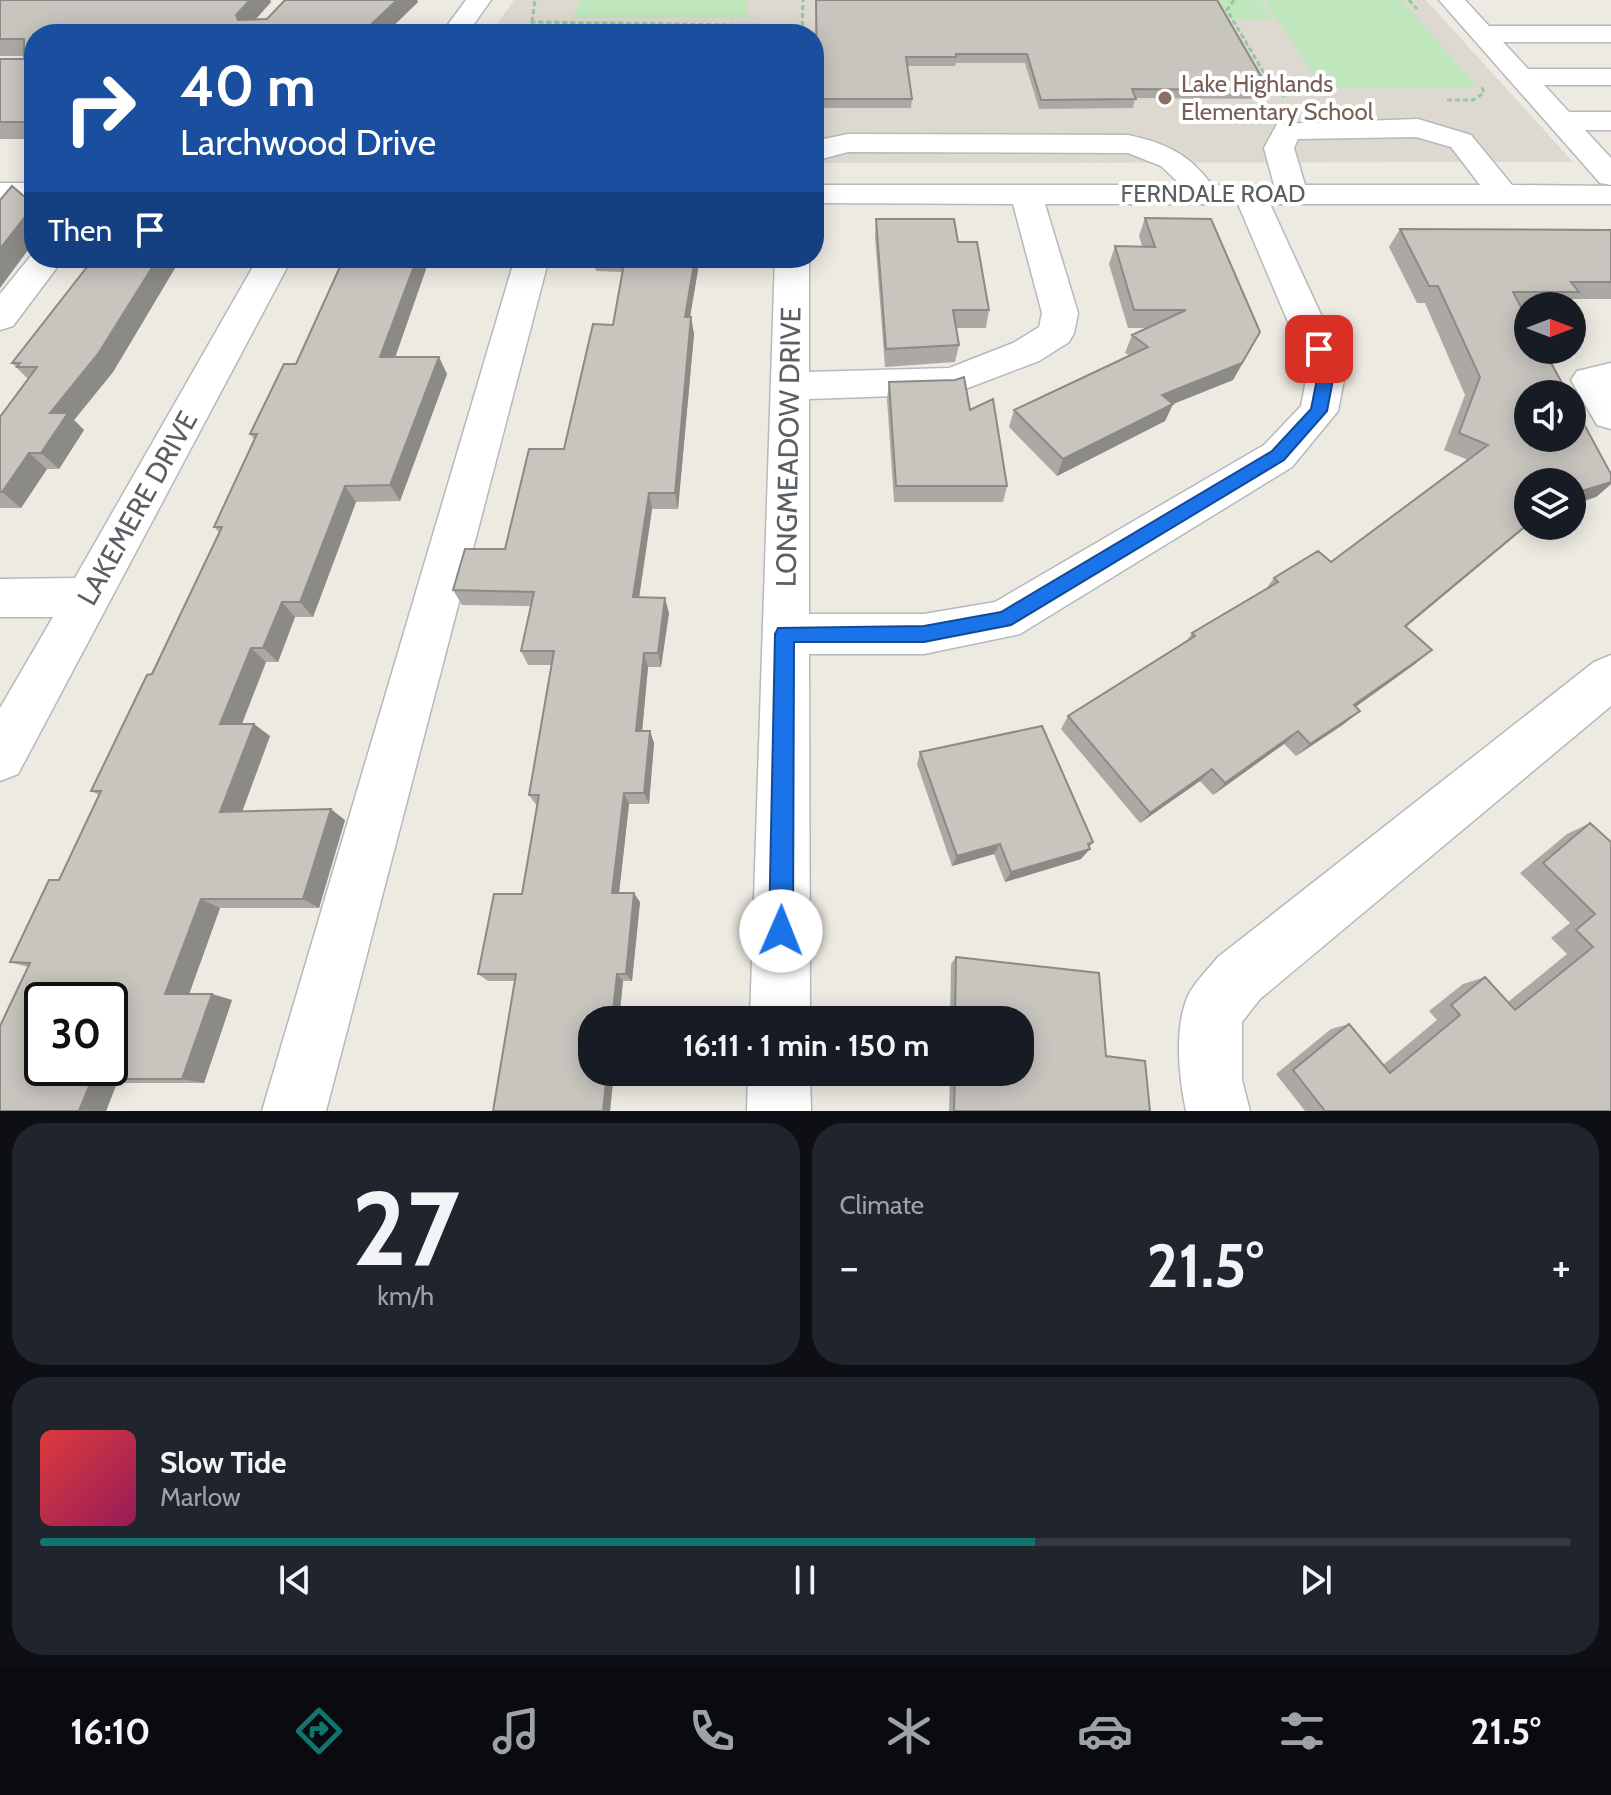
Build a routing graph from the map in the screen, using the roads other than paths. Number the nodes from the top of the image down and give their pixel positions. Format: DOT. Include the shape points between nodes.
graph roads {
  1 [pos="479,0"];
  2 [pos="1451,0"];
  3 [pos="461,24"];
  4 [pos="1482,34"];
  5 [pos="1611,34"];
  6 [pos="1521,77"];
  7 [pos="1611,77"];
  8 [pos="1562,121"];
  9 [pos="1611,121"];
  10 [pos="824,148"];
  11 [pos="1611,176"];
  12 [pos="0,192"];
  13 [pos="24,192"];
  14 [pos="824,194"];
  15 [pos="1026,194"];
  16 [pos="1203,194"];
  17 [pos="1249,194"];
  18 [pos="1292,194"];
  19 [pos="1503,195"];
  20 [pos="1611,195"];
  21 [pos="39,268"];
  22 [pos="269,268"];
  23 [pos="529,268"];
  24 [pos="792,268"];
  25 [pos="0,318"];
  26 [pos="1611,376"];
  27 [pos="789,386"];
  28 [pos="1611,415"];
  29 [pos="88,597"];
  30 [pos="0,598"];
  31 [pos="785,634"];
  32 [pos="1611,677"];
  33 [pos="0,757"];
  34 [pos="780,1006"];
  35 [pos="779,1086"];
  36 [pos="294,1111"];
  37 [pos="779,1111"];
  38 [pos="1218,1111"];
  1 -- 3 [label="street"];
  2 -- 4 [label="street"];
  4 -- 5 [label="street"];
  4 -- 6 [label="street"];
  6 -- 7 [label="street"];
  6 -- 8 [label="street"];
  8 -- 9 [label="street"];
  8 -- 11 [label="street"];
  10 -- 16 [label="street" via="848,143 1128,144 1171,157"];
  12 -- 13 [label="street"];
  14 -- 15 [label="street, FERNDALE ROAD"];
  15 -- 16 [label="street, FERNDALE ROAD"];
  15 -- 27 [label="street" via="1060,313 1056,333 1026,352 952,381"];
  16 -- 17 [label="street, FERNDALE ROAD"];
  17 -- 18 [label="street, FERNDALE ROAD"];
  17 -- 31 [label="street" via="1327,369 1319,411 1278,456 1004,620 924,634"];
  18 -- 19 [label="street, FERNDALE ROAD"];
  18 -- 19 [label="street" via="1279,148 1287,130 1418,128 1461,141"];
  19 -- 20 [label="street, FERNDALE ROAD"];
  21 -- 25 [label="street"];
  22 -- 29 [label="street, LAKEMERE DRIVE"];
  23 -- 36 [label="street"];
  24 -- 27 [label="street, LONGMEADOW DRIVE"];
  26 -- 28 [label="street" via="1590,380"];
  27 -- 31 [label="street, LONGMEADOW DRIVE"];
  29 -- 30 [label="street"];
  29 -- 33 [label="street, LAKEMERE DRIVE"];
  31 -- 34 [label="street, LONGMEADOW DRIVE"];
  32 -- 38 [label="street" via="1239,978 1212,1012 1211,1080"];
  35 -- 37 [label="street"];
}
